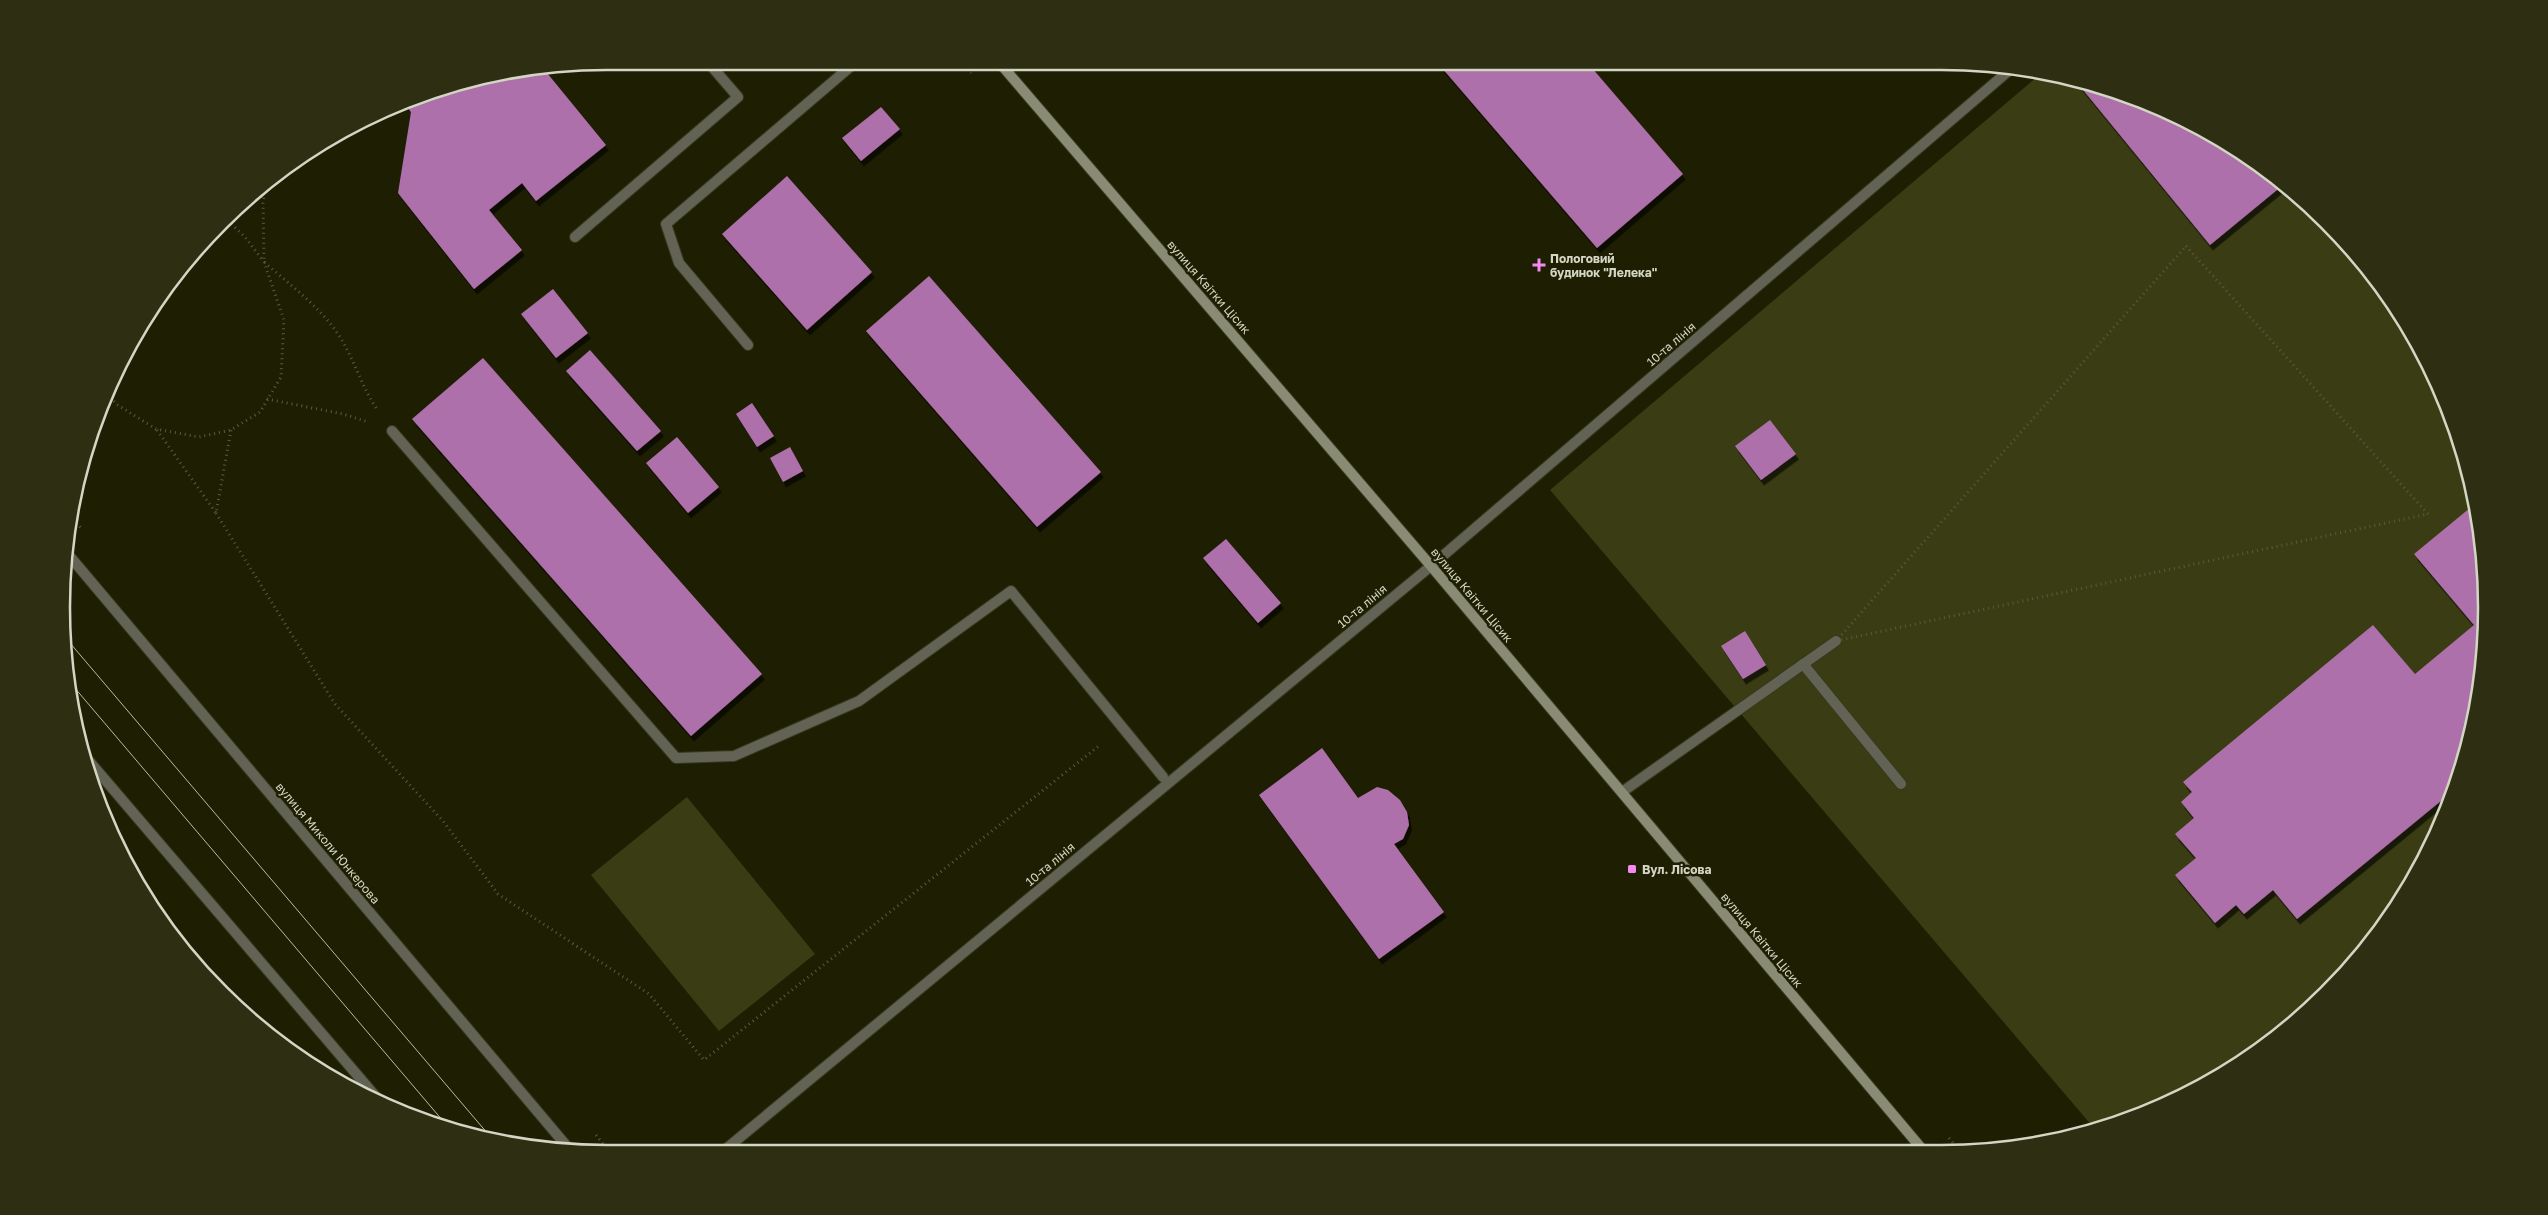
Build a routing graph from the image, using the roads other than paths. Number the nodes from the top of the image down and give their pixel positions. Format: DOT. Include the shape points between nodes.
graph roads {
  1 [pos="715,70"];
  2 [pos="846,70"];
  3 [pos="1006,70"];
  4 [pos="2005,74"];
  5 [pos="574,238"];
  6 [pos="748,346"];
  7 [pos="392,431"];
  8 [pos="72,559"];
  9 [pos="1431,566"];
  10 [pos="1836,641"];
  11 [pos="1803,664"];
  12 [pos="96,770"];
  13 [pos="1163,777"];
  14 [pos="1901,784"];
  15 [pos="1622,792"];
  16 [pos="370,1090"];
  17 [pos="564,1143"];
  18 [pos="730,1145"];
  19 [pos="1919,1145"];
  1 -- 5 [label="street" via="738,97"];
  2 -- 6 [label="street" via="666,224 679,263"];
  3 -- 9 [label="street, вулиця Квітки Цісик"];
  4 -- 9 [label="street, 10-та лінія"];
  7 -- 13 [label="street" via="676,758 734,756 859,702 1011,591"];
  8 -- 17 [label="street, вулиця Миколи Юнкерова"];
  9 -- 15 [label="street, вулиця Квітки Цісик"];
  9 -- 18 [label="street, 10-та лінія"];
  10 -- 11 [label="street"];
  11 -- 14 [label="street"];
  11 -- 15 [label="street"];
  12 -- 16 [label="street"];
  15 -- 19 [label="street, вулиця Квітки Цісик"];
}
